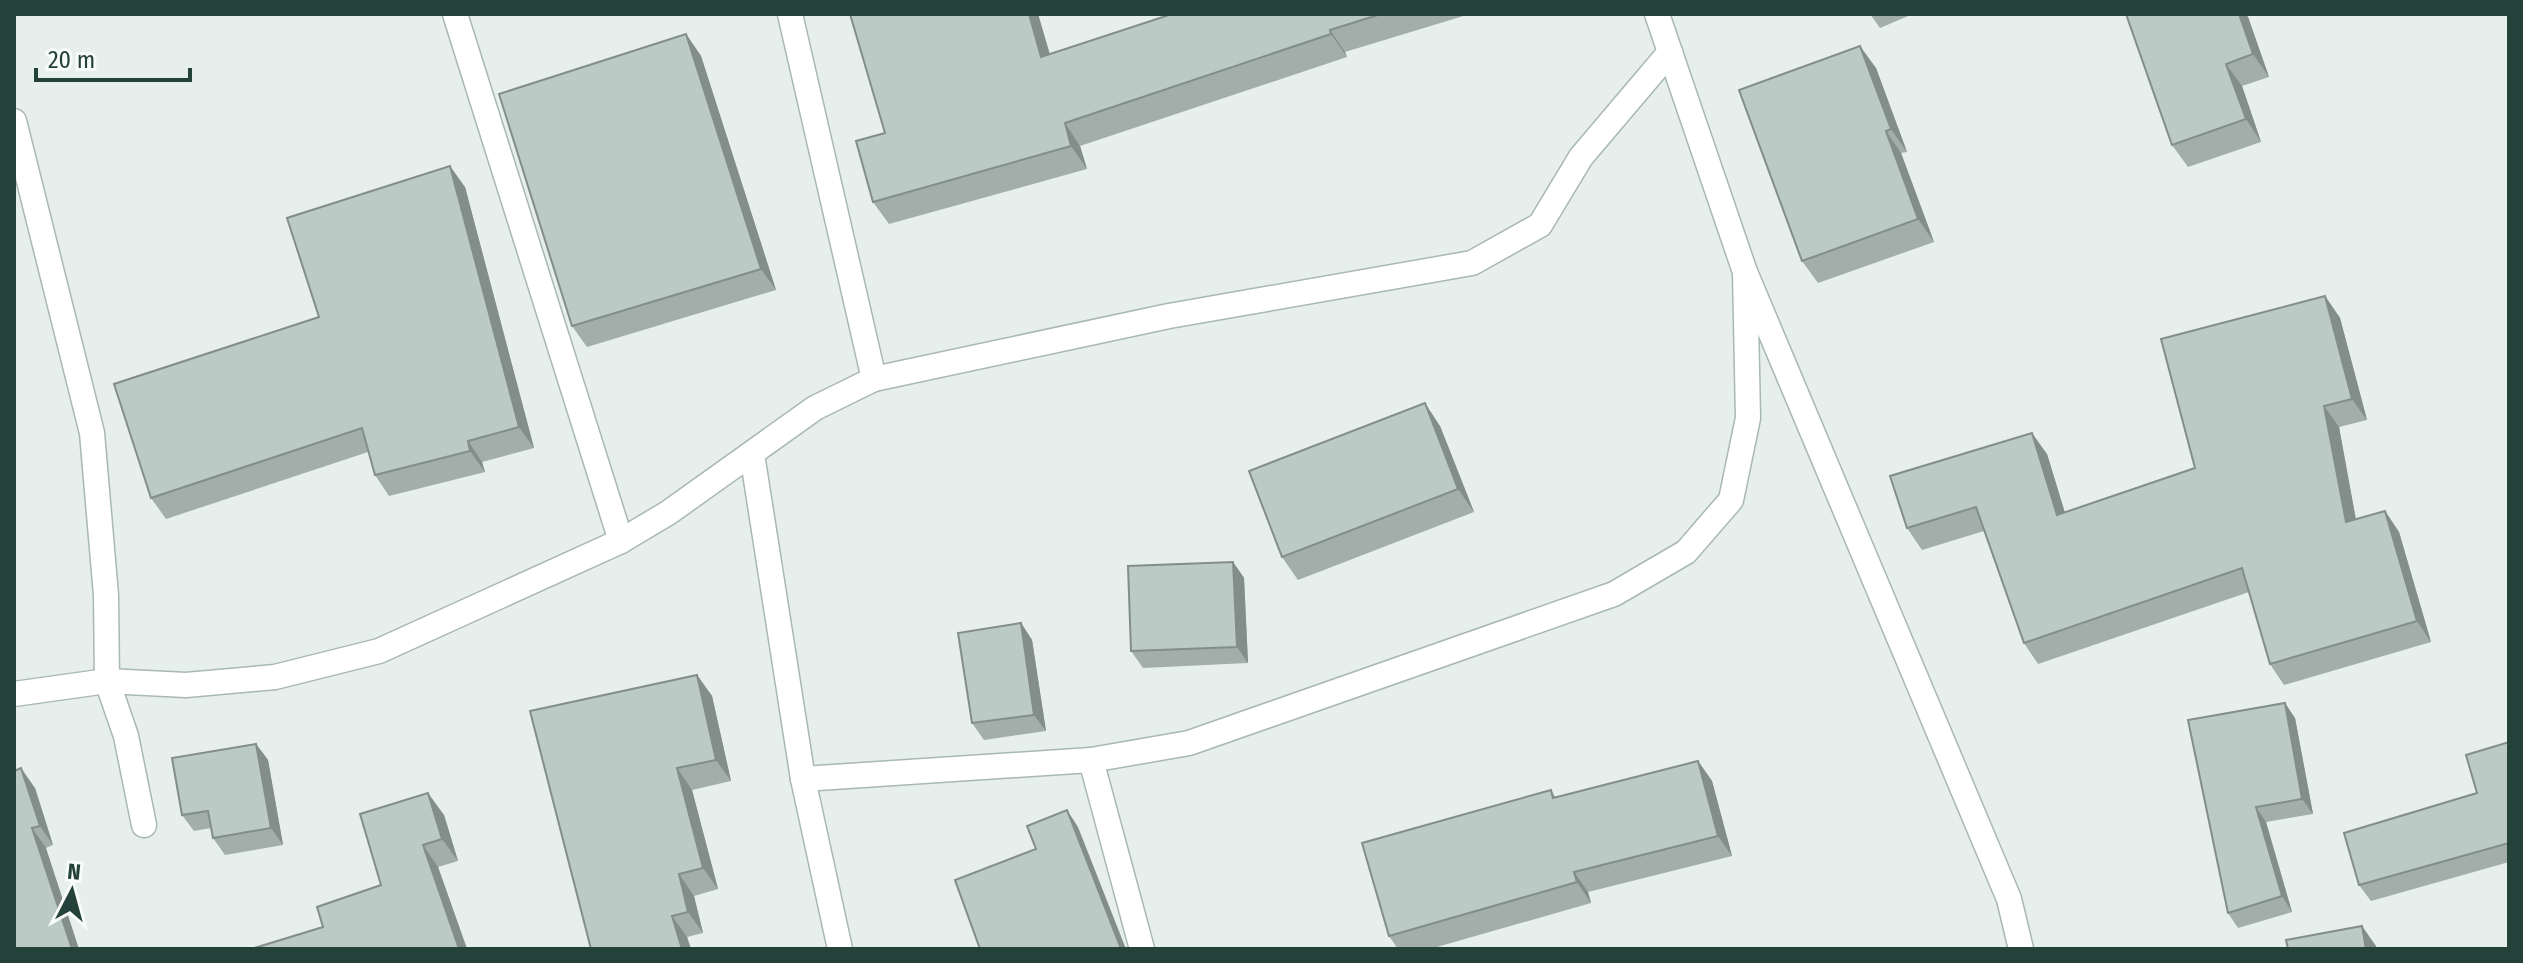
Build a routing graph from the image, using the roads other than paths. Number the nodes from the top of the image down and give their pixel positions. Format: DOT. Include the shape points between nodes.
graph roads {
  1 [pos="455,14"];
  2 [pos="790,14"];
  3 [pos="1657,14"];
  4 [pos="1670,52"];
  5 [pos="14,121"];
  6 [pos="1745,272"];
  7 [pos="874,379"];
  8 [pos="752,454"];
  9 [pos="621,541"];
  10 [pos="107,681"];
  11 [pos="14,694"];
  12 [pos="1091,760"];
  13 [pos="803,779"];
  14 [pos="144,825"];
  15 [pos="840,949"];
  16 [pos="1142,949"];
  17 [pos="2021,949"];
  1 -- 9 [label="street"];
  2 -- 7 [label="street"];
  3 -- 4 [label="street"];
  4 -- 6 [label="street"];
  4 -- 7 [label="street" via="1581,157 1540,225 1472,263 1169,316"];
  5 -- 10 [label="street" via="92,433 107,608"];
  6 -- 12 [label="street" via="1748,418 1731,500 1686,552 1614,594 1189,743"];
  6 -- 17 [label="street" via="2009,899"];
  7 -- 8 [label="street" via="815,408"];
  8 -- 9 [label="street"];
  8 -- 13 [label="street"];
  9 -- 10 [label="street" via="379,651 275,677 186,685"];
  10 -- 11 [label="street"];
  10 -- 14 [label="street" via="126,736"];
  12 -- 13 [label="street"];
  12 -- 16 [label="street"];
  13 -- 15 [label="street"];
}
